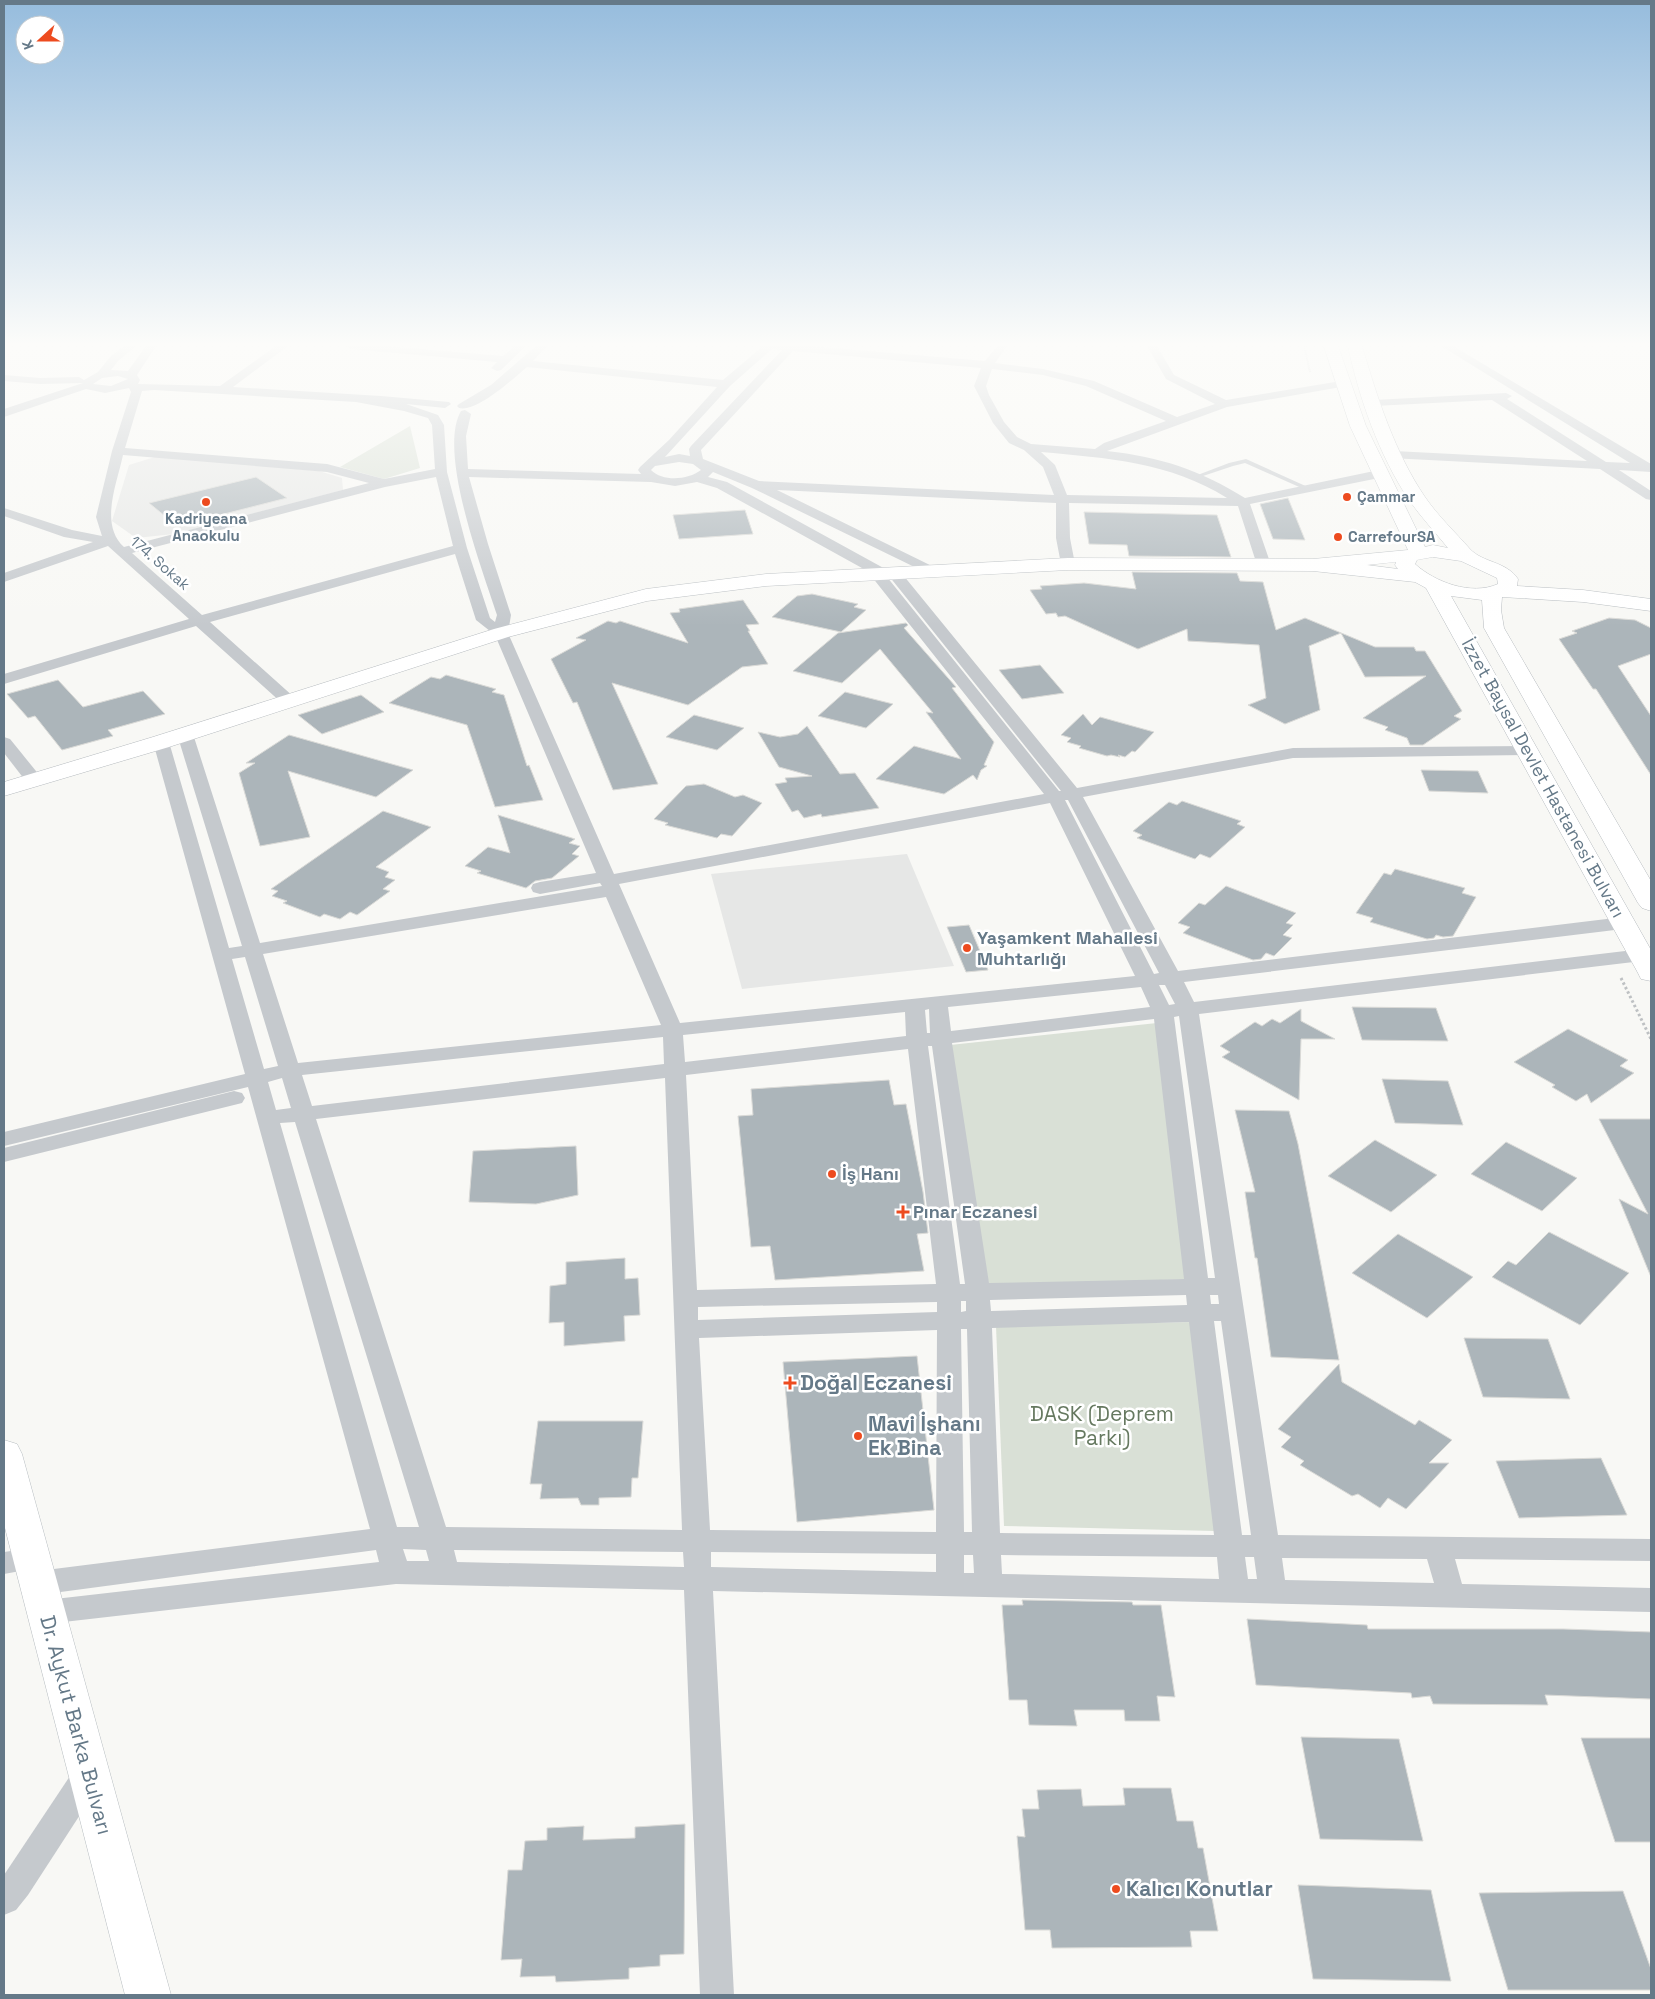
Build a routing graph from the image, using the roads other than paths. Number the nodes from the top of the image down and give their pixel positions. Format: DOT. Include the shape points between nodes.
graph roads {
  1 [pos="122,439"];
  2 [pos="439,439"];
  3 [pos="460,439"];
  4 [pos="676,439"];
  5 [pos="703,439"];
  6 [pos="1012,439"];
  7 [pos="1127,439"];
  8 [pos="1364,439"];
  9 [pos="1388,439"];
  10 [pos="1562,439"];
  11 [pos="1600,439"];
  12 [pos="1028,448"];
  13 [pos="118,451"];
  14 [pos="1099,453"];
  15 [pos="1394,455"];
  16 [pos="700,462"];
  17 [pos="652,463"];
  18 [pos="1606,467"];
  19 [pos="1650,469"];
  20 [pos="441,472"];
  21 [pos="462,473"];
  22 [pos="1379,474"];
  23 [pos="1198,476"];
  24 [pos="651,478"];
  25 [pos="698,478"];
  26 [pos="384,484"];
  27 [pos="756,485"];
  28 [pos="1308,489"];
  29 [pos="1651,496"];
  30 [pos="1062,498"];
  31 [pos="1243,502"];
  32 [pos="4,512"];
  33 [pos="110,541"];
  34 [pos="460,548"];
  35 [pos="123,551"];
  36 [pos="1415,554"];
  37 [pos="1466,556"];
  38 [pos="1068,564"];
  39 [pos="1264,565"];
  40 [pos="1313,565"];
  41 [pos="931,571"];
  42 [pos="885,574"];
  43 [pos="4,578"];
  44 [pos="1428,580"];
  45 [pos="1498,586"];
  46 [pos="1651,597"];
  47 [pos="1651,605"];
  48 [pos="201,620"];
  49 [pos="501,633"];
  50 [pos="4,680"];
  51 [pos="290,701"];
  52 [pos="184,734"];
  53 [pos="4,742"];
  54 [pos="161,742"];
  55 [pos="1527,750"];
  56 [pos="34,780"];
  57 [pos="4,789"];
  58 [pos="1064,795"];
  59 [pos="609,882"];
  60 [pos="1651,903"];
  61 [pos="1623,922"];
  62 [pos="250,944"];
  63 [pos="220,950"];
  64 [pos="1646,964"];
  65 [pos="1171,978"];
  66 [pos="1147,980"];
  67 [pos="938,1002"];
  68 [pos="914,1004"];
  69 [pos="1188,1009"];
  70 [pos="1163,1012"];
  71 [pos="673,1030"];
  72 [pos="941,1038"];
  73 [pos="917,1041"];
  74 [pos="675,1069"];
  75 [pos="289,1070"];
  76 [pos="258,1084"];
  77 [pos="303,1113"];
  78 [pos="268,1118"];
  79 [pos="4,1139"];
  80 [pos="4,1156"];
  81 [pos="1197,1286"];
  82 [pos="1228,1286"];
  83 [pos="978,1292"];
  84 [pos="949,1293"];
  85 [pos="686,1299"];
  86 [pos="1232,1312"];
  87 [pos="1200,1313"];
  88 [pos="950,1320"];
  89 [pos="979,1320"];
  90 [pos="687,1328"];
  91 [pos="4,1454"];
  92 [pos="386,1538"];
  93 [pos="435,1538"];
  94 [pos="697,1541"];
  95 [pos="950,1543"];
  96 [pos="987,1544"];
  97 [pos="1229,1546"];
  98 [pos="1266,1546"];
  99 [pos="1438,1548"];
  100 [pos="1651,1550"];
  101 [pos="396,1572"];
  102 [pos="447,1574"];
  103 [pos="30,1579"];
  104 [pos="698,1580"];
  105 [pos="950,1585"];
  106 [pos="988,1586"];
  107 [pos="1235,1591"];
  108 [pos="1273,1592"];
  109 [pos="1451,1596"];
  110 [pos="1651,1600"];
  111 [pos="89,1774"];
  112 [pos="4,1898"];
  113 [pos="148,1995"];
  114 [pos="717,1995"];
  1 -- 13 [label="street, 174. Sokak"];
  2 -- 20 [label="street"];
  3 -- 21 [label="street"];
  4 -- 17 [label="street"];
  5 -- 16 [label="street" via="694,449"];
  6 -- 12 [label="street"];
  7 -- 14 [label="street" via="1101,449"];
  8 -- 22 [label="main road, İzzet Baysal Devlet Hastanesi Bulvarı"];
  9 -- 15 [label="main road"];
  10 -- 18 [label="street"];
  11 -- 19 [label="street"];
  12 -- 14 [label="street"];
  12 -- 30 [label="street" via="1049,465"];
  13 -- 26 [label="street" via="327,468"];
  13 -- 33 [label="street, 174. Sokak" via="103,517"];
  14 -- 23 [label="street" via="1148,460"];
  15 -- 18 [label="street"];
  15 -- 37 [label="main road" via="1427,511"];
  16 -- 17 [label="street" via="679,458"];
  16 -- 25 [label="street" via="707,471"];
  16 -- 27 [label="street"];
  17 -- 24 [label="street" via="644,470"];
  18 -- 19 [label="street"];
  18 -- 29 [label="street"];
  20 -- 26 [label="street"];
  20 -- 34 [label="street"];
  21 -- 24 [label="street"];
  21 -- 49 [label="street" via="504,615"];
  22 -- 28 [label="street"];
  22 -- 36 [label="main road, İzzet Baysal Devlet Hastanesi Bulvarı"];
  23 -- 28 [label="lane" via="1246,461"];
  23 -- 31 [label="street"];
  24 -- 25 [label="street" via="679,482"];
  25 -- 42 [label="street" via="722,485"];
  26 -- 35 [label="street"];
  27 -- 30 [label="street"];
  27 -- 41 [label="street"];
  28 -- 31 [label="street"];
  30 -- 31 [label="street"];
  30 -- 38 [label="street" via="1063,538"];
  31 -- 39 [label="street"];
  32 -- 33 [label="street" via="69,534"];
  33 -- 35 [label="street, 174. Sokak"];
  33 -- 43 [label="street"];
  34 -- 48 [label="street"];
  34 -- 49 [label="street" via="483,620"];
  35 -- 48 [label="street, 174. Sokak"];
  36 -- 37 [label="main road" via="1443,551"];
  36 -- 40 [label="main road"];
  36 -- 44 [label="main road, İzzet Baysal Devlet Hastanesi Bulvarı" via="1407,558 1405,565"];
  37 -- 45 [label="main road"];
  38 -- 39 [label="main road"];
  38 -- 41 [label="main road"];
  39 -- 40 [label="main road"];
  40 -- 44 [label="main road"];
  41 -- 42 [label="main road"];
  42 -- 49 [label="main road" via="766,580 646,595"];
  42 -- 58 [label="street"];
  44 -- 45 [label="main road, İzzet Baysal Devlet Hastanesi Bulvarı" via="1457,592 1472,594"];
  44 -- 55 [label="main road, İzzet Baysal Devlet Hastanesi Bulvarı"];
  45 -- 46 [label="main road" via="1547,583"];
  45 -- 47 [label="main road"];
  45 -- 60 [label="main road, İzzet Baysal Devlet Hastanesi Bulvarı" via="1491,610 1494,628"];
  48 -- 50 [label="street"];
  48 -- 51 [label="street, 174. Sokak"];
  49 -- 51 [label="main road"];
  49 -- 59 [label="street"];
  51 -- 52 [label="main road"];
  52 -- 54 [label="main road"];
  52 -- 62 [label="street"];
  53 -- 56 [label="street"];
  54 -- 56 [label="main road"];
  54 -- 63 [label="street"];
  55 -- 58 [label="street" via="1294,753"];
  55 -- 61 [label="main road, İzzet Baysal Devlet Hastanesi Bulvarı"];
  56 -- 57 [label="main road"];
  58 -- 59 [label="street"];
  58 -- 65 [label="street"];
  58 -- 66 [label="street"];
  59 -- 62 [label="street"];
  59 -- 71 [label="street"];
  61 -- 64 [label="main road, İzzet Baysal Devlet Hastanesi Bulvarı"];
  61 -- 65 [label="street"];
  62 -- 63 [label="street"];
  62 -- 75 [label="street"];
  63 -- 76 [label="street"];
  64 -- 69 [label="street"];
  65 -- 66 [label="street"];
  65 -- 69 [label="street"];
  66 -- 67 [label="street"];
  66 -- 70 [label="street"];
  67 -- 68 [label="street"];
  67 -- 72 [label="street"];
  68 -- 71 [label="street"];
  68 -- 73 [label="street"];
  69 -- 70 [label="street"];
  69 -- 82 [label="street"];
  70 -- 72 [label="street"];
  70 -- 81 [label="street"];
  71 -- 74 [label="street"];
  71 -- 75 [label="street"];
  72 -- 73 [label="street"];
  72 -- 83 [label="street"];
  73 -- 74 [label="street"];
  73 -- 84 [label="street"];
  74 -- 77 [label="street"];
  74 -- 85 [label="street"];
  75 -- 76 [label="street"];
  75 -- 77 [label="street"];
  76 -- 78 [label="street"];
  76 -- 79 [label="street"];
  76 -- 80 [label="street"];
  77 -- 78 [label="street"];
  77 -- 93 [label="street"];
  78 -- 92 [label="street"];
  81 -- 82 [label="street"];
  81 -- 83 [label="street"];
  81 -- 87 [label="street"];
  82 -- 86 [label="street"];
  83 -- 84 [label="street"];
  83 -- 89 [label="street"];
  84 -- 85 [label="street"];
  84 -- 88 [label="street"];
  85 -- 90 [label="street"];
  86 -- 87 [label="street"];
  86 -- 98 [label="street"];
  87 -- 89 [label="street"];
  87 -- 97 [label="street"];
  88 -- 89 [label="street"];
  88 -- 90 [label="street"];
  88 -- 95 [label="street"];
  89 -- 96 [label="street"];
  90 -- 94 [label="street"];
  91 -- 103 [label="main road, Dr. Aykut Barka Bulvarı"];
  92 -- 93 [label="street"];
  92 -- 101 [label="street"];
  92 -- 103 [label="street"];
  93 -- 94 [label="street"];
  93 -- 102 [label="street"];
  94 -- 95 [label="street"];
  94 -- 104 [label="street"];
  95 -- 96 [label="street"];
  95 -- 105 [label="street"];
  96 -- 97 [label="street"];
  96 -- 106 [label="street"];
  97 -- 98 [label="street"];
  97 -- 107 [label="street"];
  98 -- 99 [label="street"];
  98 -- 108 [label="street"];
  99 -- 100 [label="street"];
  99 -- 109 [label="street"];
  101 -- 102 [label="street"];
  101 -- 103 [label="street"];
  102 -- 104 [label="street"];
  103 -- 111 [label="main road, Dr. Aykut Barka Bulvarı"];
  104 -- 105 [label="street"];
  104 -- 114 [label="street"];
  105 -- 106 [label="street"];
  106 -- 107 [label="street"];
  107 -- 108 [label="street"];
  108 -- 109 [label="street"];
  109 -- 110 [label="street"];
  111 -- 112 [label="street" via="17,1884"];
  111 -- 113 [label="main road, Dr. Aykut Barka Bulvarı"];
}
